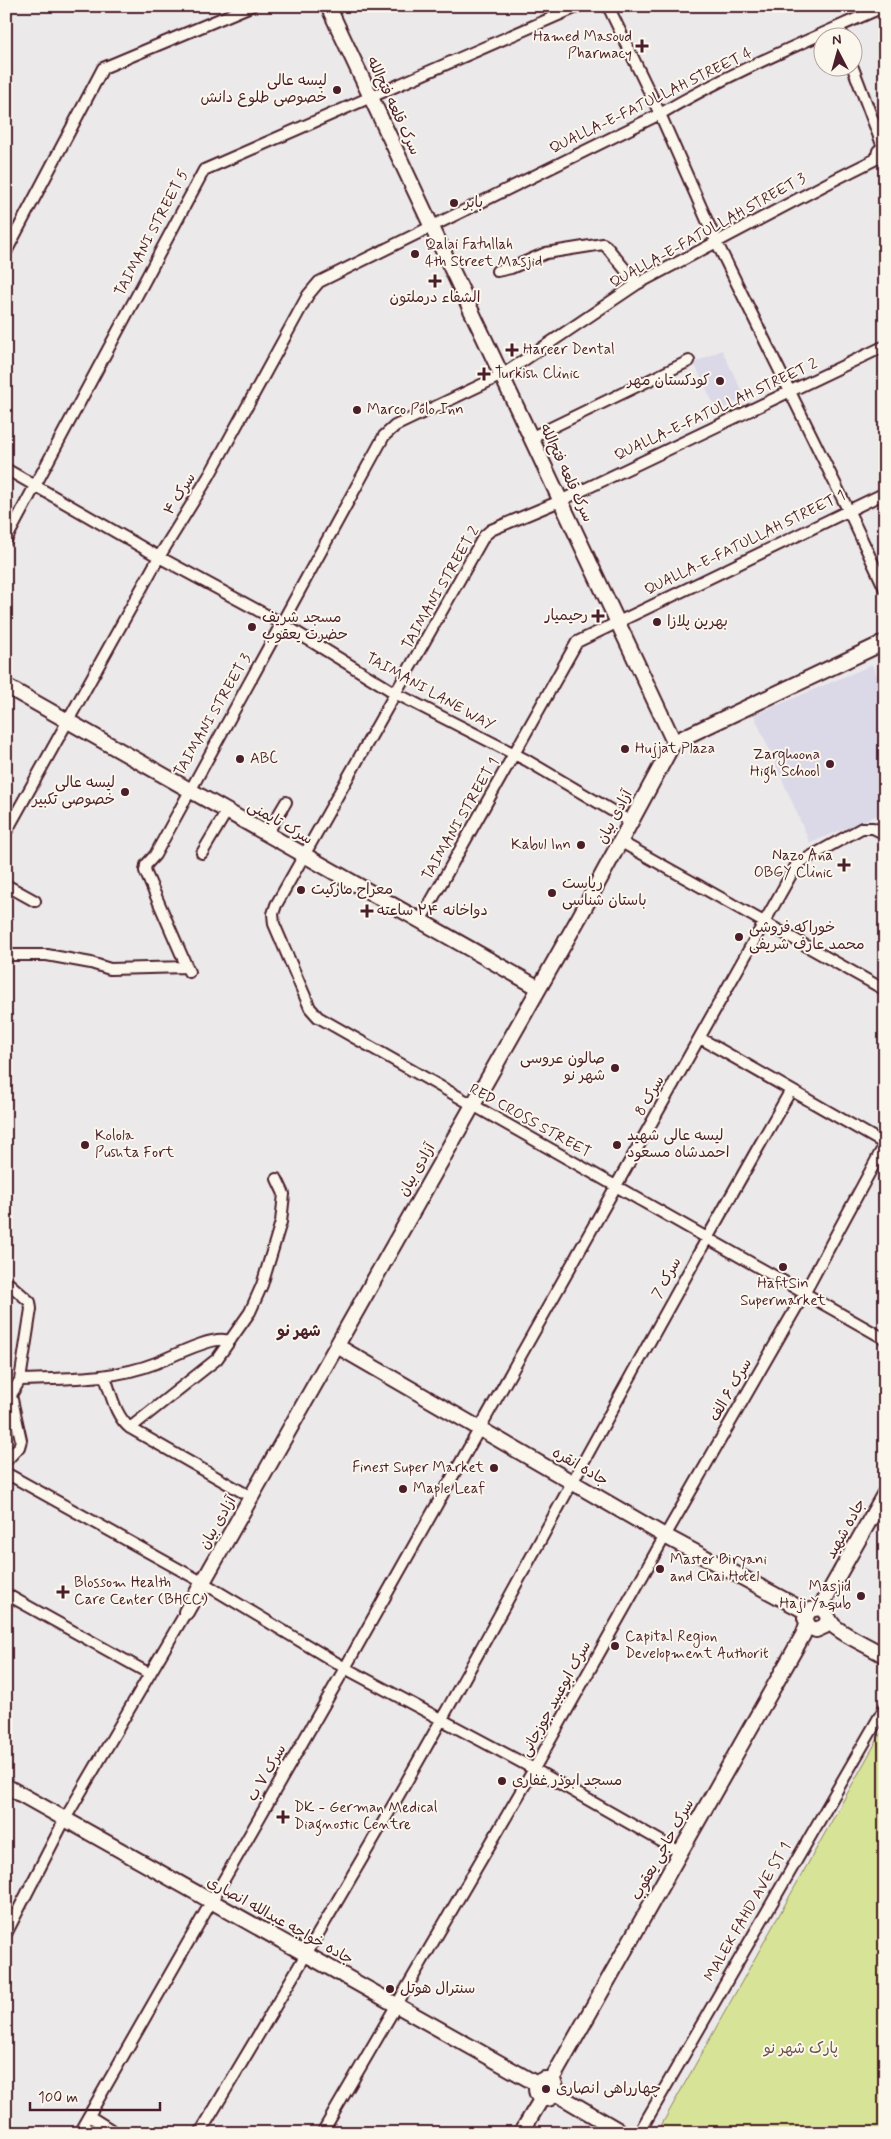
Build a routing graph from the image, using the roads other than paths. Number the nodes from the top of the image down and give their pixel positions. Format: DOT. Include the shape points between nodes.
graph roads {
  1 [pos="251,6"];
  2 [pos="328,6"];
  3 [pos="579,6"];
  4 [pos="608,6"];
  5 [pos="885,6"];
  6 [pos="836,28"];
  7 [pos="814,38"];
  8 [pos="857,78"];
  9 [pos="370,97"];
  10 [pos="660,114"];
  11 [pos="881,158"];
  12 [pos="431,225"];
  13 [pos="716,242"];
  14 [pos="6,252"];
  15 [pos="497,271"];
  16 [pos="637,284"];
  17 [pos="885,346"];
  18 [pos="690,361"];
  19 [pos="502,375"];
  20 [pos="790,392"];
  21 [pos="532,438"];
  22 [pos="6,469"];
  23 [pos="36,487"];
  24 [pos="885,493"];
  25 [pos="560,501"];
  26 [pos="848,510"];
  27 [pos="6,540"];
  28 [pos="159,557"];
  29 [pos="885,589"];
  30 [pos="618,620"];
  31 [pos="283,624"];
  32 [pos="885,642"];
  33 [pos="6,686"];
  34 [pos="396,694"];
  35 [pos="69,720"];
  36 [pos="674,742"];
  37 [pos="515,755"];
  38 [pos="188,790"];
  39 [pos="286,802"];
  40 [pos="227,811"];
  41 [pos="631,822"];
  42 [pos="6,832"];
  43 [pos="266,834"];
  44 [pos="885,834"];
  45 [pos="621,842"];
  46 [pos="202,853"];
  47 [pos="305,856"];
  48 [pos="6,885"];
  49 [pos="35,901"];
  50 [pos="420,921"];
  51 [pos="764,922"];
  52 [pos="6,956"];
  53 [pos="539,988"];
  54 [pos="885,990"];
  55 [pos="700,1038"];
  56 [pos="791,1090"];
  57 [pos="473,1105"];
  58 [pos="885,1144"];
  59 [pos="278,1179"];
  60 [pos="616,1186"];
  61 [pos="706,1237"];
  62 [pos="6,1281"];
  63 [pos="804,1294"];
  64 [pos="885,1339"];
  65 [pos="228,1341"];
  66 [pos="337,1346"];
  67 [pos="105,1376"];
  68 [pos="20,1380"];
  69 [pos="9,1395"];
  70 [pos="478,1427"];
  71 [pos="130,1428"];
  72 [pos="6,1461"];
  73 [pos="6,1473"];
  74 [pos="573,1482"];
  75 [pos="885,1493"];
  76 [pos="251,1497"];
  77 [pos="665,1536"];
  78 [pos="202,1582"];
  79 [pos="6,1594"];
  80 [pos="186,1612"];
  81 [pos="813,1620"];
  82 [pos="885,1656"];
  83 [pos="346,1668"];
  84 [pos="150,1674"];
  85 [pos="885,1707"];
  86 [pos="441,1720"];
  87 [pos="534,1769"];
  88 [pos="6,1786"];
  89 [pos="65,1819"];
  90 [pos="680,1852"];
  91 [pos="212,1902"];
  92 [pos="6,1934"];
  93 [pos="306,1954"];
  94 [pos="397,2005"];
  95 [pos="546,2089"];
  96 [pos="89,2116"];
  97 [pos="79,2133"];
  98 [pos="116,2133"];
  99 [pos="200,2133"];
  100 [pos="322,2133"];
  101 [pos="521,2133"];
  102 [pos="623,2133"];
  103 [pos="639,2133"];
  1 -- 14 [label="street" via="103,68"];
  2 -- 9 [label="main road, سرک قلعه فتح‌الله"];
  3 -- 9 [label="street, TAIMANI STREET 5"];
  4 -- 10 [label="street"];
  5 -- 6 [label="street, QUALLA-E-FATULLAH STREET 4"];
  7 -- 10 [label="street, QUALLA-E-FATULLAH STREET 4"];
  8 -- 11 [label="street" via="883,147 878,151"];
  9 -- 12 [label="main road, سرک قلعه فتح‌الله"];
  9 -- 23 [label="street, TAIMANI STREET 5" via="215,164 200,175"];
  10 -- 12 [label="street, QUALLA-E-FATULLAH STREET 4"];
  10 -- 13 [label="street"];
  11 -- 13 [label="street, QUALLA-E-FATULLAH STREET 3"];
  12 -- 19 [label="main road, سرک قلعه فتح‌الله"];
  12 -- 28 [label="street, سرک ۴" via="312,288 209,476"];
  13 -- 16 [label="street, QUALLA-E-FATULLAH STREET 3"];
  13 -- 20 [label="street"];
  15 -- 16 [label="street" via="546,253 603,244"];
  16 -- 19 [label="street, QUALLA-E-FATULLAH STREET 3"];
  17 -- 20 [label="street, QUALLA-E-FATULLAH STREET 2"];
  18 -- 21 [label="street"];
  19 -- 21 [label="main road, سرک قلعه فتح‌الله"];
  19 -- 31 [label="street, TAIMANI STREET 3" via="395,426 384,436"];
  20 -- 25 [label="street, QUALLA-E-FATULLAH STREET 2"];
  20 -- 26 [label="street"];
  21 -- 25 [label="main road, سرک قلعه فتح‌الله"];
  22 -- 23 [label="street, TAIMANI LANE WAY"];
  23 -- 27 [label="street, TAIMANI STREET 5"];
  23 -- 28 [label="street, TAIMANI LANE WAY"];
  24 -- 26 [label="street, QUALLA-E-FATULLAH STREET 1"];
  25 -- 30 [label="main road, سرک قلعه فتح‌الله"];
  25 -- 34 [label="street, TAIMANI STREET 2" via="491,530 484,536"];
  26 -- 29 [label="street"];
  26 -- 30 [label="street, QUALLA-E-FATULLAH STREET 1"];
  28 -- 31 [label="street, TAIMANI LANE WAY"];
  28 -- 35 [label="street, سرک ۴"];
  30 -- 36 [label="main road, سرک قلعه فتح‌الله"];
  30 -- 37 [label="street, TAIMANI STREET 1" via="573,646"];
  31 -- 34 [label="street, TAIMANI LANE WAY"];
  31 -- 38 [label="street, TAIMANI STREET 3"];
  32 -- 36 [label="main road"];
  33 -- 35 [label="main road, سرک تایمنی"];
  34 -- 37 [label="street, TAIMANI LANE WAY"];
  34 -- 47 [label="street, TAIMANI STREET 2"];
  35 -- 38 [label="main road, سرک تایمنی"];
  35 -- 42 [label="street, سرک ۴"];
  36 -- 41 [label="main road, آزادی بیان"];
  37 -- 41 [label="street, TAIMANI LANE WAY"];
  37 -- 50 [label="street, TAIMANI STREET 1"];
  38 -- 40 [label="main road, سرک تایمنی"];
  38 -- 52 [label="street, TAIMANI STREET 3" via="145,868 188,970 110,969 47,955"];
  39 -- 43 [label="street"];
  40 -- 43 [label="main road, سرک تایمنی"];
  40 -- 46 [label="street"];
  41 -- 45 [label="main road, آزادی بیان"];
  43 -- 47 [label="main road, سرک تایمنی"];
  44 -- 51 [label="street, سرک 8" via="873,828 862,828 797,864"];
  45 -- 51 [label="street"];
  45 -- 53 [label="main road, آزادی بیان"];
  47 -- 50 [label="main road, سرک تایمنی"];
  47 -- 57 [label="street, RED CROSS STREET" via="276,905 274,924 310,1008 318,1017"];
  48 -- 49 [label="street"];
  50 -- 53 [label="main road, سرک تایمنی"];
  51 -- 54 [label="street"];
  51 -- 55 [label="street, سرک 8"];
  53 -- 57 [label="main road, آزادی بیان"];
  55 -- 56 [label="street"];
  55 -- 60 [label="street, سرک 8"];
  56 -- 58 [label="street"];
  56 -- 61 [label="street, سرک 7"];
  57 -- 60 [label="street, RED CROSS STREET"];
  57 -- 66 [label="main road, آزادی بیان"];
  58 -- 63 [label="street, سرک ۶ الف"];
  59 -- 65 [label="street" via="284,1194 281,1222 262,1285 250,1312"];
  60 -- 61 [label="street, RED CROSS STREET"];
  60 -- 70 [label="street, سرک 8"];
  61 -- 63 [label="street, RED CROSS STREET"];
  61 -- 74 [label="street, سرک 7"];
  62 -- 68 [label="street" via="30,1302 31,1309"];
  63 -- 64 [label="street, RED CROSS STREET"];
  63 -- 77 [label="street, سرک ۶ الف"];
  65 -- 67 [label="street" via="217,1339 153,1364"];
  65 -- 71 [label="street" via="217,1359"];
  66 -- 70 [label="main road, جاده انقره"];
  66 -- 76 [label="main road, آزادی بیان"];
  67 -- 68 [label="street"];
  67 -- 71 [label="street" via="119,1414"];
  68 -- 69 [label="street"];
  69 -- 72 [label="street" via="21,1440"];
  70 -- 74 [label="main road, جاده انقره"];
  70 -- 83 [label="street, سرک ۷ ب"];
  71 -- 76 [label="street"];
  73 -- 78 [label="street"];
  74 -- 77 [label="main road, جاده انقره"];
  74 -- 86 [label="street"];
  75 -- 81 [label="main road, جاده شهید"];
  76 -- 78 [label="main road, آزادی بیان"];
  77 -- 81 [label="main road, جاده انقره"];
  77 -- 87 [label="street, سرک ابوعبید جوزجانی"];
  78 -- 80 [label="main road, آزادی بیان"];
  78 -- 83 [label="street"];
  79 -- 84 [label="street"];
  80 -- 84 [label="street"];
  81 -- 82 [label="main road, جاده انقره" via="835,1627"];
  81 -- 90 [label="main road, سرک حاجی یعقوب"];
  83 -- 86 [label="street"];
  83 -- 91 [label="street, سرک ۷ ب"];
  84 -- 89 [label="street"];
  85 -- 103 [label="street, MALEK FAHD AVE ST 1"];
  86 -- 87 [label="street"];
  86 -- 93 [label="street"];
  87 -- 90 [label="street"];
  87 -- 94 [label="street, سرک ابوعبید جوزجانی"];
  88 -- 89 [label="main road, جاده خواجه عبدالله انصاری"];
  89 -- 91 [label="main road, جاده خواجه عبدالله انصاری"];
  89 -- 92 [label="street"];
  90 -- 95 [label="main road, سرک حاجی یعقوب"];
  91 -- 93 [label="main road, جاده خواجه عبدالله انصاری"];
  91 -- 96 [label="street, سرک ۷ ب"];
  93 -- 94 [label="main road, جاده خواجه عبدالله انصاری"];
  93 -- 99 [label="street"];
  94 -- 95 [label="main road, جاده خواجه عبدالله انصاری"];
  94 -- 100 [label="street, سرک ابوعبید جوزجانی"];
  95 -- 101 [label="main road, سرک حاجی یعقوب"];
  95 -- 102 [label="main road, جاده خواجه عبدالله انصاری"];
  96 -- 97 [label="street, سرک ۷ ب"];
  96 -- 98 [label="street"];
}
